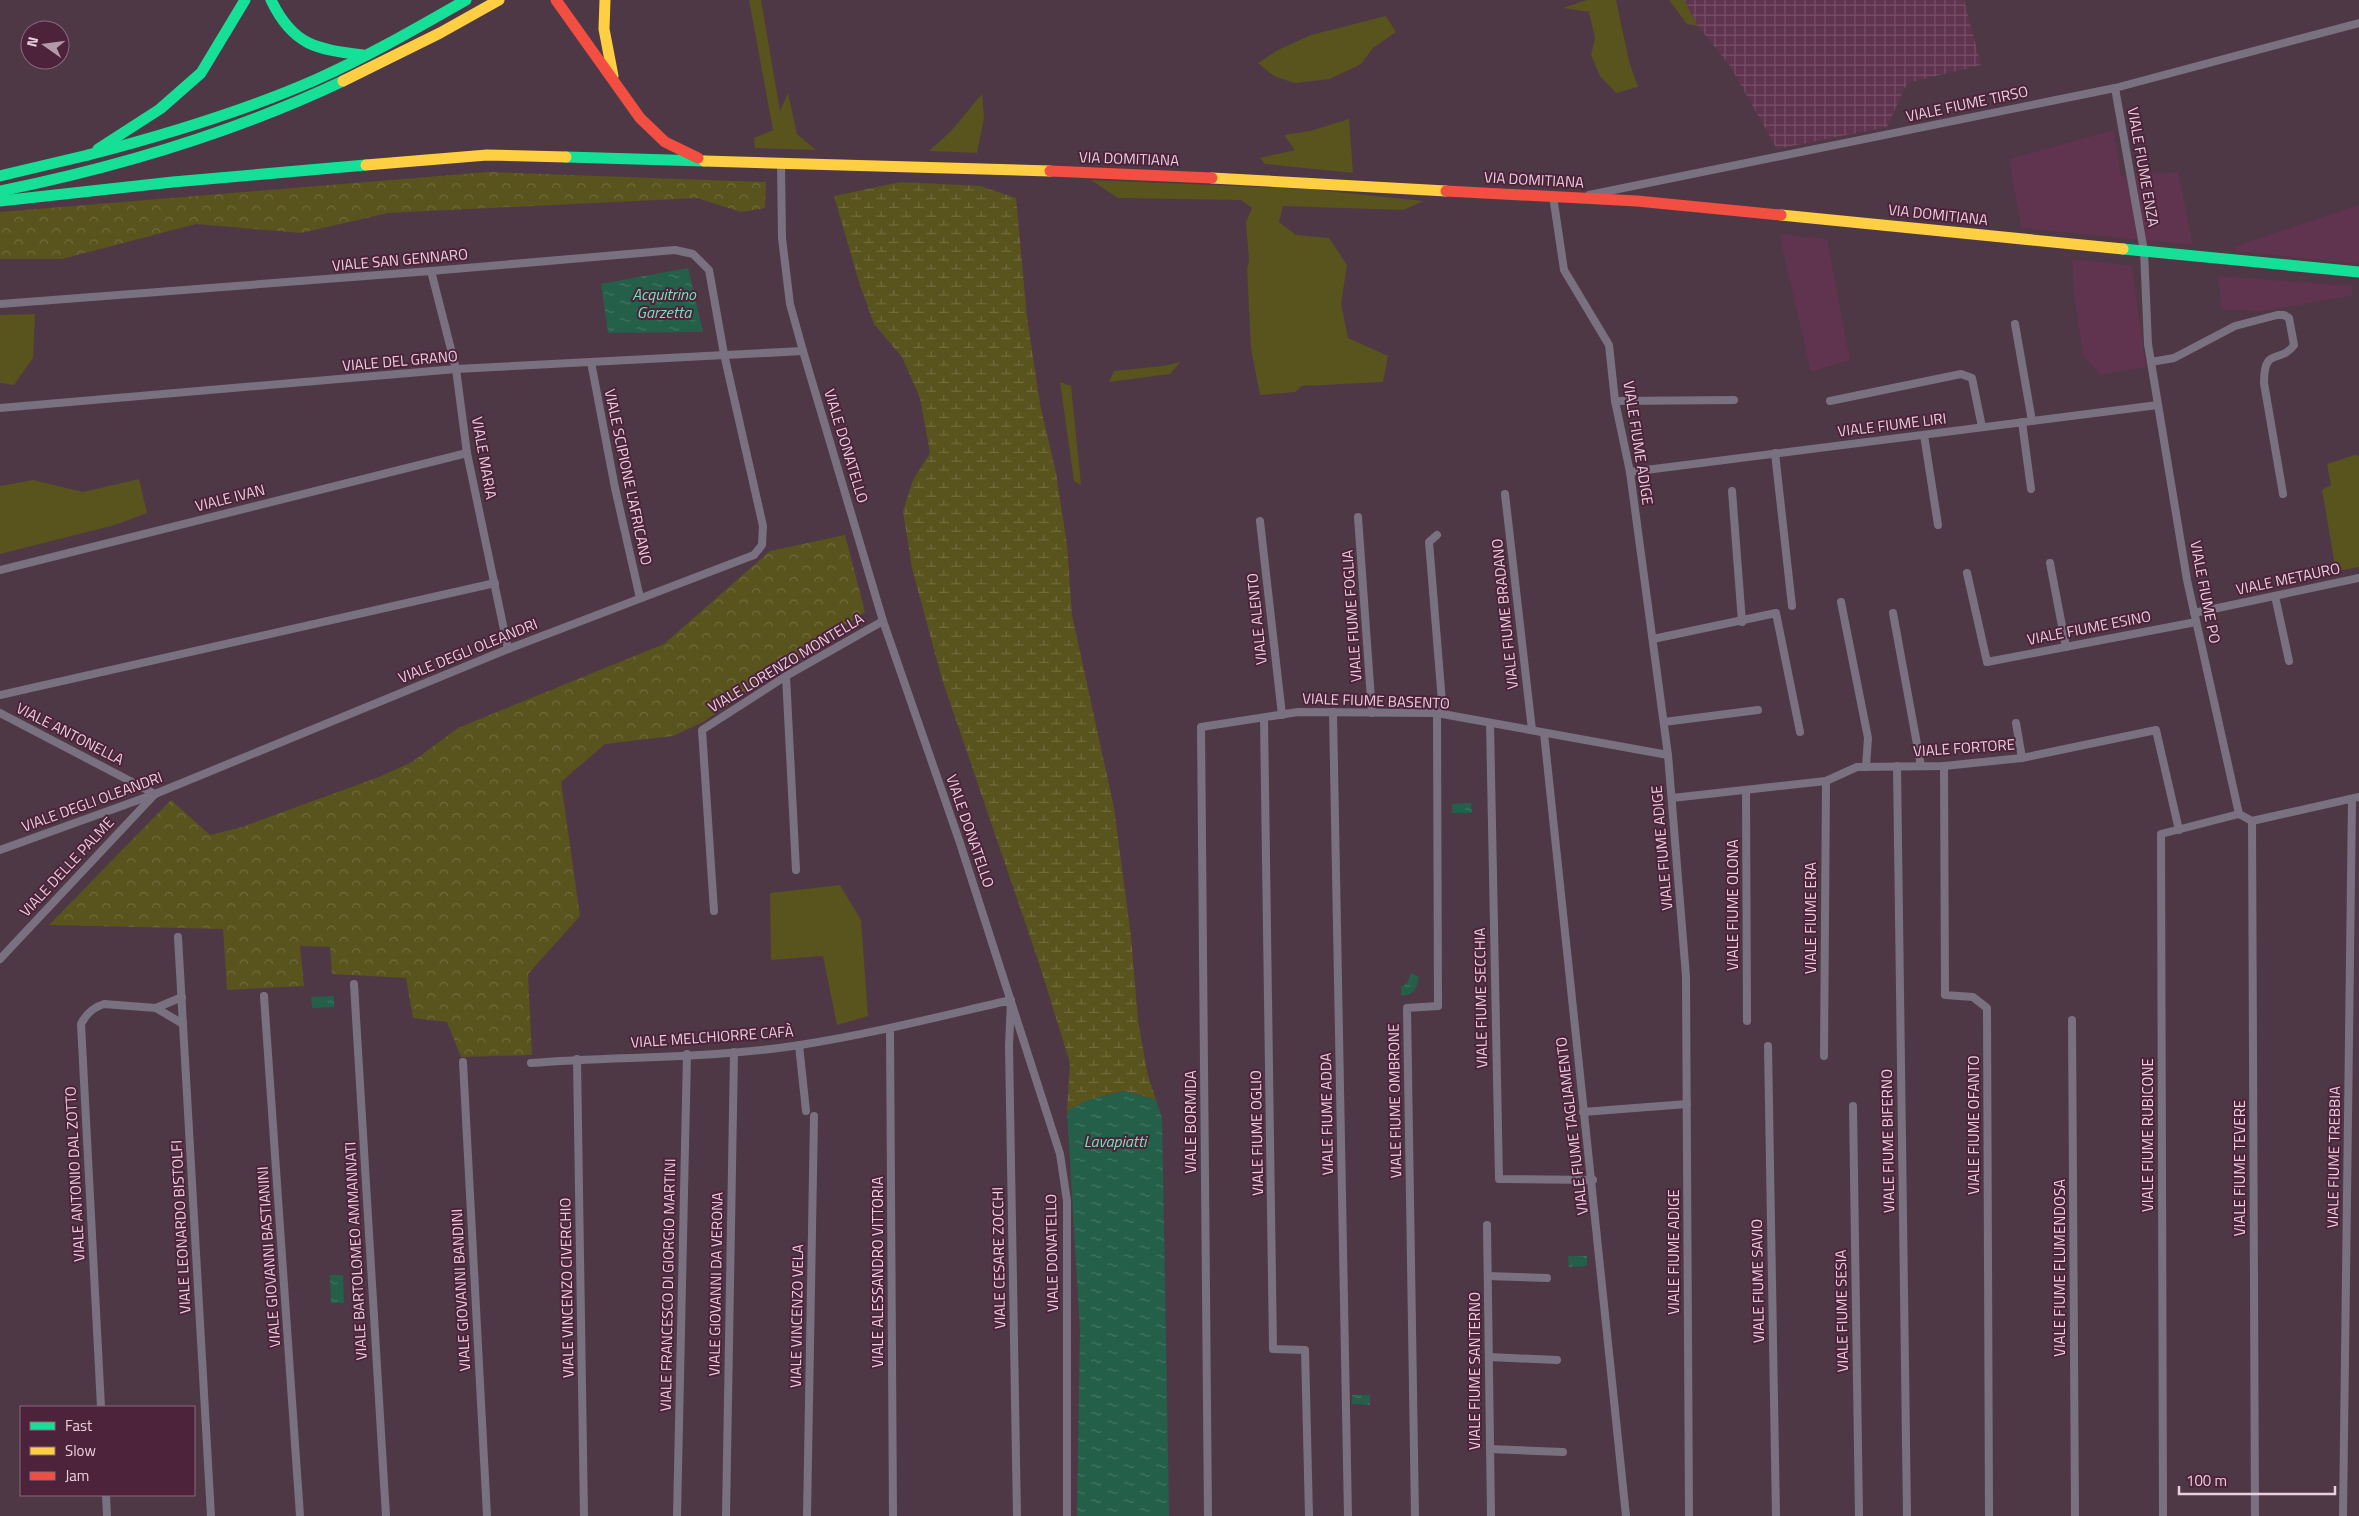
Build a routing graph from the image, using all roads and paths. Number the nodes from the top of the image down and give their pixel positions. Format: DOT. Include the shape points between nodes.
graph roads {
  1 [pos="245,0"];
  2 [pos="272,0"];
  3 [pos="466,0"];
  4 [pos="500,0"];
  5 [pos="556,0"];
  6 [pos="606,0"];
  7 [pos="2359,23"];
  8 [pos="363,55"];
  9 [pos="615,85"];
  10 [pos="2115,88"];
  11 [pos="88,155"];
  12 [pos="704,161"];
  13 [pos="781,163"];
  14 [pos="0,176"];
  15 [pos="0,191"];
  16 [pos="1553,196"];
  17 [pos="1577,198"];
  18 [pos="0,201"];
  19 [pos="2144,251"];
  20 [pos="430,271"];
  21 [pos="2359,272"];
  22 [pos="0,304"];
  23 [pos="2015,324"];
  24 [pos="803,351"];
  25 [pos="724,354"];
  26 [pos="591,362"];
  27 [pos="2151,362"];
  28 [pos="456,370"];
  29 [pos="1734,400"];
  30 [pos="1830,400"];
  31 [pos="1615,401"];
  32 [pos="2158,405"];
  33 [pos="0,408"];
  34 [pos="2032,421"];
  35 [pos="2022,422"];
  36 [pos="1982,427"];
  37 [pos="1924,434"];
  38 [pos="467,453"];
  39 [pos="1775,453"];
  40 [pos="1630,472"];
  41 [pos="2031,489"];
  42 [pos="1732,491"];
  43 [pos="1505,494"];
  44 [pos="2283,494"];
  45 [pos="1358,517"];
  46 [pos="1260,521"];
  47 [pos="1938,524"];
  48 [pos="1438,535"];
  49 [pos="2050,563"];
  50 [pos="0,570"];
  51 [pos="1967,573"];
  52 [pos="2359,578"];
  53 [pos="495,583"];
  54 [pos="2275,596"];
  55 [pos="640,598"];
  56 [pos="1841,602"];
  57 [pos="1792,606"];
  58 [pos="1893,613"];
  59 [pos="2194,613"];
  60 [pos="883,621"];
  61 [pos="1742,622"];
  62 [pos="2196,622"];
  63 [pos="1653,639"];
  64 [pos="2066,647"];
  65 [pos="508,649"];
  66 [pos="2289,661"];
  67 [pos="786,676"];
  68 [pos="0,694"];
  69 [pos="1758,710"];
  70 [pos="1333,712"];
  71 [pos="0,713"];
  72 [pos="1372,713"];
  73 [pos="1440,714"];
  74 [pos="1282,715"];
  75 [pos="1264,718"];
  76 [pos="1664,722"];
  77 [pos="1490,723"];
  78 [pos="2016,723"];
  79 [pos="1202,727"];
  80 [pos="1532,730"];
  81 [pos="1800,732"];
  82 [pos="1544,733"];
  83 [pos="1668,756"];
  84 [pos="2022,758"];
  85 [pos="1866,766"];
  86 [pos="1897,766"];
  87 [pos="1921,766"];
  88 [pos="1944,766"];
  89 [pos="1826,781"];
  90 [pos="1746,790"];
  91 [pos="155,794"];
  92 [pos="1672,798"];
  93 [pos="2355,798"];
  94 [pos="2239,814"];
  95 [pos="2252,821"];
  96 [pos="2179,830"];
  97 [pos="0,850"];
  98 [pos="796,870"];
  99 [pos="714,910"];
  100 [pos="178,937"];
  101 [pos="0,959"];
  102 [pos="354,984"];
  103 [pos="264,996"];
  104 [pos="182,997"];
  105 [pos="1011,1000"];
  106 [pos="156,1008"];
  107 [pos="2072,1020"];
  108 [pos="1747,1021"];
  109 [pos="183,1024"];
  110 [pos="890,1028"];
  111 [pos="799,1045"];
  112 [pos="1768,1046"];
  113 [pos="734,1052"];
  114 [pos="687,1054"];
  115 [pos="1824,1056"];
  116 [pos="576,1059"];
  117 [pos="462,1062"];
  118 [pos="531,1062"];
  119 [pos="1687,1104"];
  120 [pos="1853,1106"];
  121 [pos="806,1111"];
  122 [pos="1583,1112"];
  123 [pos="814,1116"];
  124 [pos="1593,1180"];
  125 [pos="1487,1225"];
  126 [pos="1488,1276"];
  127 [pos="1547,1278"];
  128 [pos="1489,1357"];
  129 [pos="1557,1360"];
  130 [pos="101,1406"];
  131 [pos="1490,1449"];
  132 [pos="1563,1452"];
  133 [pos="106,1496"];
  134 [pos="107,1516"];
  135 [pos="211,1516"];
  136 [pos="300,1516"];
  137 [pos="386,1516"];
  138 [pos="487,1516"];
  139 [pos="584,1516"];
  140 [pos="677,1516"];
  141 [pos="726,1516"];
  142 [pos="808,1516"];
  143 [pos="894,1516"];
  144 [pos="1017,1516"];
  145 [pos="1067,1516"];
  146 [pos="1208,1516"];
  147 [pos="1309,1516"];
  148 [pos="1348,1516"];
  149 [pos="1416,1516"];
  150 [pos="1491,1516"];
  151 [pos="1626,1516"];
  152 [pos="1689,1516"];
  153 [pos="1776,1516"];
  154 [pos="1859,1516"];
  155 [pos="1907,1516"];
  156 [pos="1989,1516"];
  157 [pos="2075,1516"];
  158 [pos="2163,1516"];
  159 [pos="2255,1516"];
  160 [pos="2343,1516"];
  1 -- 11 [label="main road" via="201,73 160,109"];
  2 -- 8 [label="main road" via="296,38 311,46"];
  3 -- 8 [label="main road"];
  4 -- 15 [label="main road" via="430,41 364,74 231,130 138,160 65,179"];
  5 -- 9 [label="main road"];
  6 -- 9 [label="main road" via="606,46"];
  7 -- 10 [label="street, VIALE FIUME TIRSO"];
  8 -- 11 [label="main road" via="282,94 157,138"];
  9 -- 12 [label="main road" via="640,118 665,142"];
  10 -- 17 [label="street, VIALE FIUME TIRSO"];
  10 -- 19 [label="street, VIALE FIUME ENZA"];
  11 -- 14 [label="main road"];
  12 -- 13 [label="main road, VIA DOMITIANA"];
  12 -- 18 [label="main road, VIA DOMITIANA" via="487,156 173,182"];
  13 -- 16 [label="main road, VIA DOMITIANA" via="1140,174"];
  13 -- 24 [label="street, VIALE DONATELLO" via="782,238 790,304"];
  16 -- 17 [label="main road, VIA DOMITIANA"];
  16 -- 31 [label="street, VIALE FIUME ADIGE" via="1564,270 1609,345"];
  17 -- 19 [label="main road, VIA DOMITIANA" via="1637,201"];
  19 -- 21 [label="main road, VIA DOMITIANA"];
  19 -- 27 [label="street, VIALE FIUME PO"];
  20 -- 22 [label="street, VIALE SAN GENNARO"];
  20 -- 25 [label="street, VIALE SAN GENNARO" via="675,250 693,254 709,270"];
  20 -- 28 [label="street, VIALE MARIA"];
  23 -- 34 [label="street"];
  24 -- 25 [label="street, VIALE DEL GRANO"];
  24 -- 60 [label="street, VIALE DONATELLO"];
  25 -- 26 [label="street, VIALE DEL GRANO"];
  25 -- 55 [label="street, VIALE DEGLI OLEANDRI" via="764,526 762,545 754,555"];
  26 -- 28 [label="street, VIALE DEL GRANO"];
  26 -- 55 [label="street, VIALE SCIPIONE L'AFRICANO"];
  27 -- 32 [label="street, VIALE FIUME PO"];
  27 -- 44 [label="street" via="2174,358 2235,326 2277,315 2289,318 2294,345 2290,351 2270,359 2264,367"];
  28 -- 33 [label="street, VIALE DEL GRANO"];
  28 -- 38 [label="street, VIALE MARIA"];
  29 -- 31 [label="street"];
  30 -- 36 [label="street" via="1961,374 1972,378"];
  31 -- 40 [label="street, VIALE FIUME ADIGE"];
  32 -- 34 [label="street, VIALE FIUME LIRI"];
  32 -- 59 [label="street, VIALE FIUME PO"];
  34 -- 35 [label="street, VIALE FIUME LIRI"];
  35 -- 36 [label="street, VIALE FIUME LIRI"];
  35 -- 41 [label="street"];
  36 -- 37 [label="street, VIALE FIUME LIRI"];
  37 -- 39 [label="street, VIALE FIUME LIRI"];
  37 -- 47 [label="street"];
  38 -- 50 [label="street, VIALE IVAN"];
  38 -- 53 [label="street, VIALE MARIA"];
  39 -- 40 [label="street, VIALE FIUME LIRI"];
  39 -- 57 [label="street"];
  40 -- 63 [label="street, VIALE FIUME ADIGE"];
  42 -- 61 [label="street"];
  43 -- 80 [label="street, VIALE FIUME BRADANO"];
  45 -- 72 [label="street, VIALE FIUME FOGLIA"];
  46 -- 74 [label="street, VIALE ALENTO"];
  48 -- 73 [label="street" via="1429,542"];
  49 -- 64 [label="street"];
  51 -- 64 [label="street, VIALE FIUME ESINO" via="1987,662"];
  52 -- 54 [label="street, VIALE METAURO"];
  53 -- 65 [label="street, VIALE MARIA"];
  53 -- 68 [label="street"];
  54 -- 59 [label="street, VIALE METAURO"];
  54 -- 66 [label="street"];
  55 -- 65 [label="street, VIALE DEGLI OLEANDRI"];
  56 -- 85 [label="street" via="1868,738"];
  58 -- 87 [label="street"];
  59 -- 62 [label="street, VIALE FIUME PO"];
  60 -- 67 [label="street, VIALE LORENZO MONTELLA"];
  60 -- 105 [label="street, VIALE DONATELLO"];
  61 -- 63 [label="street"];
  61 -- 81 [label="street" via="1776,613"];
  62 -- 64 [label="street, VIALE FIUME ESINO"];
  62 -- 94 [label="street, VIALE FIUME PO"];
  63 -- 76 [label="street, VIALE FIUME ADIGE"];
  65 -- 91 [label="street, VIALE DEGLI OLEANDRI"];
  67 -- 98 [label="street"];
  67 -- 99 [label="street, VIALE LORENZO MONTELLA" via="702,730"];
  69 -- 76 [label="street"];
  70 -- 72 [label="street, VIALE FIUME BASENTO"];
  70 -- 74 [label="street, VIALE FIUME BASENTO"];
  70 -- 148 [label="street, VIALE FIUME ADDA"];
  71 -- 91 [label="street, VIALE ANTONELLA"];
  72 -- 73 [label="street, VIALE FIUME BASENTO"];
  73 -- 77 [label="street, VIALE FIUME BASENTO"];
  73 -- 149 [label="street, VIALE FIUME OMBRONE" via="1438,1006 1408,1008"];
  74 -- 75 [label="street, VIALE FIUME BASENTO"];
  75 -- 79 [label="street, VIALE FIUME BASENTO"];
  75 -- 147 [label="street, VIALE FIUME OGLIO" via="1273,1349 1305,1350"];
  76 -- 83 [label="street, VIALE FIUME ADIGE"];
  77 -- 80 [label="street, VIALE FIUME BASENTO"];
  77 -- 124 [label="street, VIALE FIUME SECCHIA" via="1499,1179"];
  78 -- 84 [label="street"];
  79 -- 146 [label="street, VIALE BORMIDA"];
  80 -- 82 [label="street, VIALE FIUME BASENTO"];
  82 -- 83 [label="street, VIALE FIUME BASENTO"];
  82 -- 122 [label="street, VIALE FIUME TAGLIAMENTO"];
  83 -- 92 [label="street, VIALE FIUME ADIGE"];
  84 -- 88 [label="street, VIALE FORTORE"];
  84 -- 96 [label="street, VIALE FORTORE" via="2156,730"];
  85 -- 86 [label="street, VIALE FORTORE"];
  85 -- 89 [label="street, VIALE FORTORE"];
  86 -- 87 [label="street, VIALE FORTORE"];
  86 -- 155 [label="street, VIALE FIUME BIFERNO"];
  87 -- 88 [label="street, VIALE FORTORE"];
  88 -- 156 [label="street, VIALE FIUME OFANTO" via="1946,995 1974,998 1987,1008"];
  89 -- 90 [label="street, VIALE FORTORE"];
  89 -- 115 [label="street, VIALE FIUME ERA"];
  90 -- 92 [label="street, VIALE FORTORE"];
  90 -- 108 [label="street, VIALE FIUME OLONA"];
  91 -- 97 [label="street, VIALE DEGLI OLEANDRI"];
  91 -- 101 [label="street, VIALE DELLE PALME"];
  92 -- 119 [label="street, VIALE FIUME ADIGE" via="1686,976"];
  93 -- 95 [label="street"];
  93 -- 160 [label="street, VIALE FIUME TREBBIA"];
  94 -- 95 [label="street"];
  94 -- 96 [label="street, VIALE FIUME RUBICONE"];
  95 -- 159 [label="street, VIALE FIUME TEVERE"];
  96 -- 158 [label="street, VIALE FIUME RUBICONE" via="2161,834"];
  100 -- 104 [label="street, VIALE LEONARDO BISTOLFI"];
  102 -- 137 [label="street, VIALE BARTOLOMEO AMMANNATI"];
  103 -- 136 [label="street, VIALE GIOVANNI BASTIANINI"];
  104 -- 106 [label="street, VIALE ANTONIO DAL ZOTTO"];
  104 -- 109 [label="street, VIALE LEONARDO BISTOLFI"];
  105 -- 110 [label="street, VIALE MELCHIORRE CAFÀ"];
  105 -- 144 [label="street, VIALE CESARE ZOCCHI" via="1009,1046"];
  105 -- 145 [label="street, VIALE DONATELLO" via="1060,1154 1067,1201"];
  106 -- 109 [label="street, VIALE ANTONIO DAL ZOTTO"];
  106 -- 130 [label="street, VIALE ANTONIO DAL ZOTTO" via="104,1004 97,1006 81,1024"];
  107 -- 157 [label="street, VIALE FIUME FLUMENDOSA"];
  109 -- 135 [label="street, VIALE LEONARDO BISTOLFI"];
  110 -- 111 [label="street, VIALE MELCHIORRE CAFÀ"];
  110 -- 143 [label="street, VIALE ALESSANDRO VITTORIA"];
  111 -- 113 [label="street, VIALE MELCHIORRE CAFÀ"];
  111 -- 121 [label="street"];
  112 -- 153 [label="street, VIALE FIUME SAVIO"];
  113 -- 114 [label="street, VIALE MELCHIORRE CAFÀ"];
  113 -- 141 [label="street, VIALE GIOVANNI DA VERONA"];
  114 -- 116 [label="street, VIALE MELCHIORRE CAFÀ"];
  114 -- 140 [label="street, VIALE FRANCESCO DI GIORGIO MARTINI"];
  116 -- 118 [label="street, VIALE MELCHIORRE CAFÀ"];
  116 -- 139 [label="street, VIALE VINCENZO CIVERCHIO"];
  117 -- 138 [label="street, VIALE GIOVANNI BANDINI"];
  119 -- 122 [label="street"];
  119 -- 152 [label="street, VIALE FIUME ADIGE"];
  120 -- 154 [label="street, VIALE FIUME SESIA"];
  122 -- 124 [label="street, VIALE FIUME TAGLIAMENTO"];
  123 -- 142 [label="street, VIALE VINCENZO VELA"];
  124 -- 151 [label="street, VIALE FIUME TAGLIAMENTO"];
  125 -- 126 [label="street, VIALE FIUME SANTERNO"];
  126 -- 127 [label="street"];
  126 -- 128 [label="street, VIALE FIUME SANTERNO"];
  128 -- 129 [label="street"];
  128 -- 131 [label="street, VIALE FIUME SANTERNO"];
  131 -- 132 [label="street"];
  131 -- 150 [label="street, VIALE FIUME SANTERNO"];
  133 -- 134 [label="street"];
}
